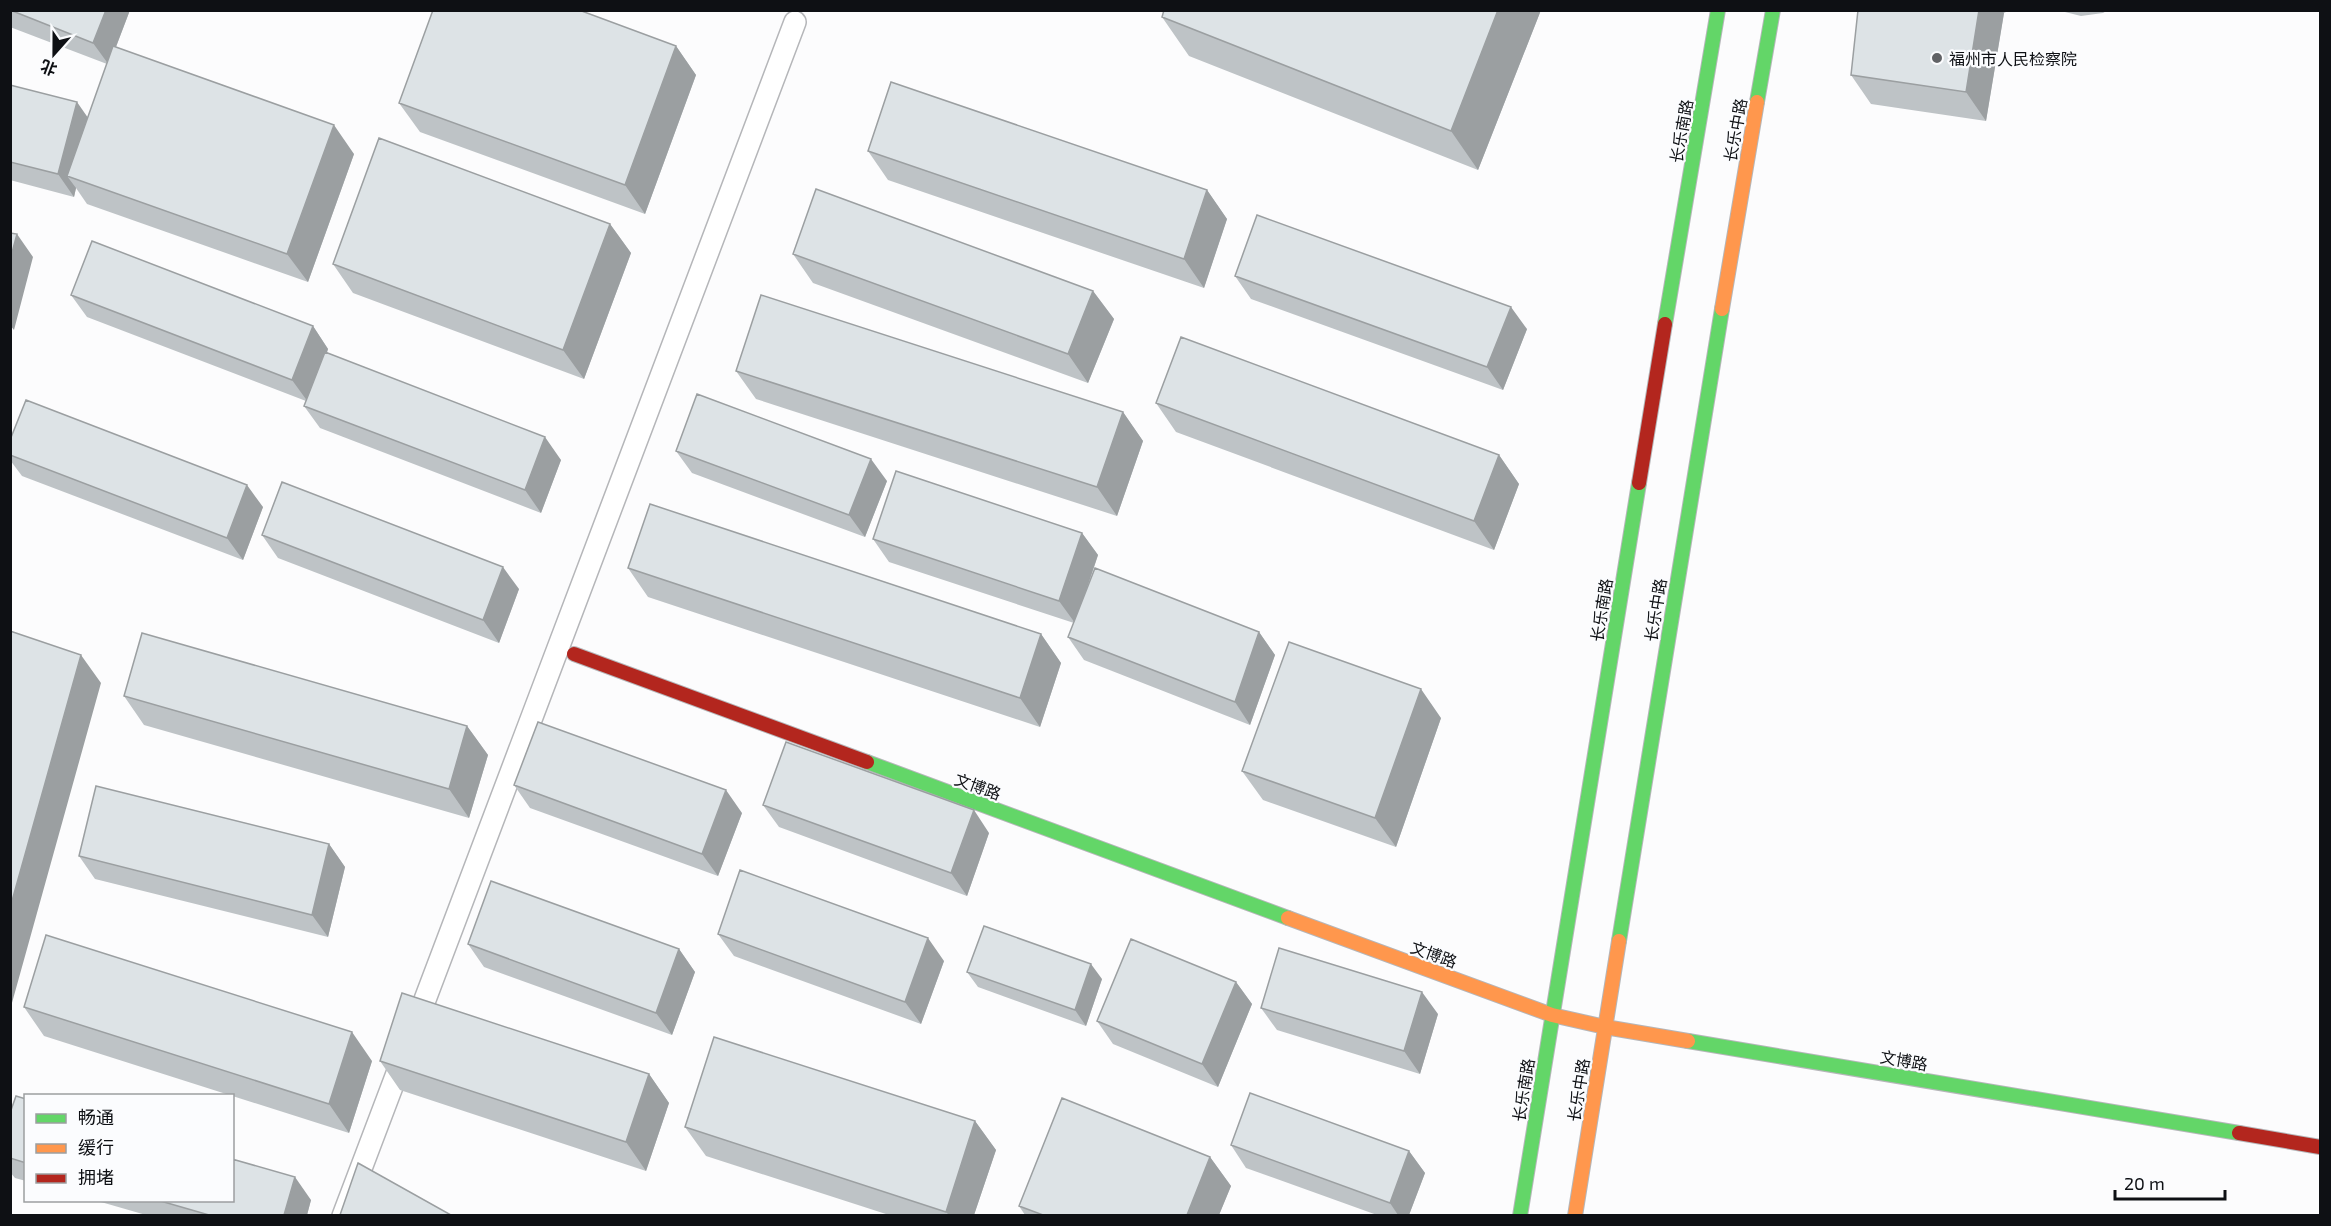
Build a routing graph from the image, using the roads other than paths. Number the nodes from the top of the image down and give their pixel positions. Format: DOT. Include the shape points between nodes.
graph roads {
  1 [pos="1718,10"];
  2 [pos="1773,10"];
  3 [pos="795,22"];
  4 [pos="574,654"];
  5 [pos="1552,1015"];
  6 [pos="1605,1027"];
  7 [pos="2320,1147"];
  8 [pos="343,1215"];
  9 [pos="1520,1215"];
  10 [pos="1575,1215"];
  1 -- 5 [label="main road, 长乐南路"];
  2 -- 6 [label="main road, 长乐中路"];
  3 -- 8 [label="lane"];
  4 -- 5 [label="main road, 文博路"];
  5 -- 6 [label="main road, 文博路"];
  5 -- 9 [label="main road, 长乐南路"];
  6 -- 7 [label="main road, 文博路"];
  6 -- 10 [label="main road, 长乐中路"];
}
